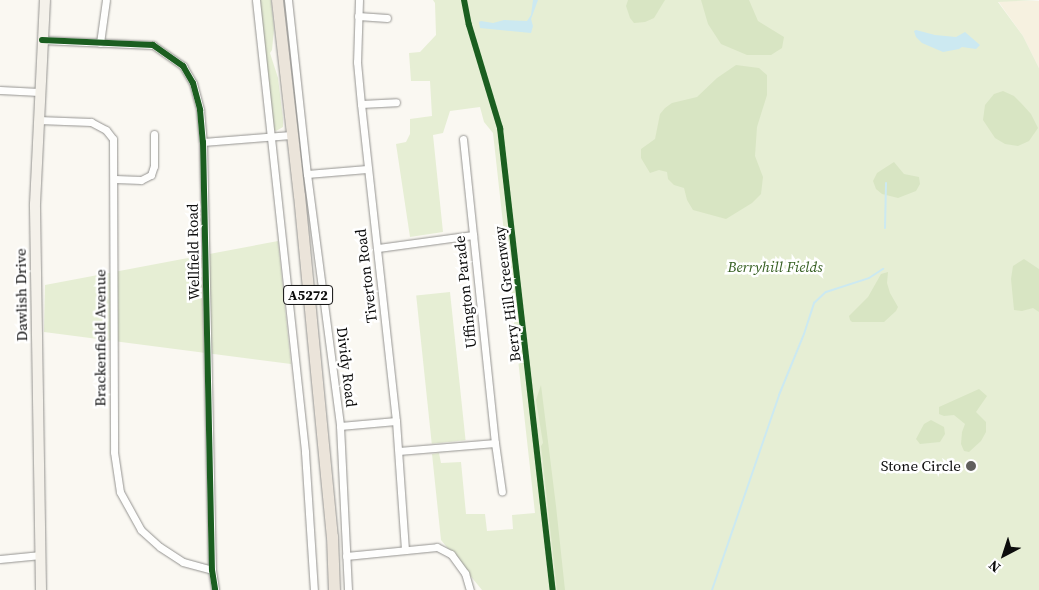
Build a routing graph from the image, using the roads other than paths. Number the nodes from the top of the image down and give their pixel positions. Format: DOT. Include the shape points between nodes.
graph roads {
  1 [pos="45,0"];
  2 [pos="106,0"];
  3 [pos="256,0"];
  4 [pos="277,0"];
  5 [pos="288,0"];
  6 [pos="359,0"];
  7 [pos="358,16"];
  8 [pos="387,18"];
  9 [pos="42,40"];
  10 [pos="100,43"];
  11 [pos="0,90"];
  12 [pos="39,92"];
  13 [pos="396,102"];
  14 [pos="361,104"];
  15 [pos="38,120"];
  16 [pos="154,134"];
  17 [pos="291,136"];
  18 [pos="270,138"];
  19 [pos="463,139"];
  20 [pos="203,142"];
  21 [pos="367,169"];
  22 [pos="307,174"];
  23 [pos="115,179"];
  24 [pos="473,234"];
  25 [pos="378,248"];
  26 [pos="396,421"];
  27 [pos="340,426"];
  28 [pos="495,443"];
  29 [pos="399,451"];
  30 [pos="502,492"];
  31 [pos="405,549"];
  32 [pos="40,555"];
  33 [pos="346,556"];
  34 [pos="0,559"];
  35 [pos="212,570"];
  36 [pos="41,590"];
  37 [pos="215,590"];
  38 [pos="314,590"];
  39 [pos="334,590"];
  40 [pos="348,590"];
  41 [pos="470,590"];
  1 -- 9 [label="street, Dawlish Drive"];
  2 -- 10 [label="street"];
  3 -- 18 [label="street"];
  4 -- 17 [label="main road, Dividy Road / A5272"];
  5 -- 22 [label="street, Dividy Road"];
  6 -- 7 [label="street, Tiverton Road"];
  7 -- 8 [label="street"];
  7 -- 14 [label="street, Tiverton Road" via="357,62"];
  9 -- 10 [label="street, Wellfield Road"];
  9 -- 12 [label="street, Dawlish Drive"];
  10 -- 20 [label="street, Wellfield Road" via="153,45 184,66 197,96"];
  11 -- 12 [label="street"];
  12 -- 15 [label="street, Dawlish Drive"];
  13 -- 14 [label="street"];
  14 -- 21 [label="street, Tiverton Road"];
  15 -- 23 [label="street, Brackenfield Avenue" via="91,122 106,130 113,139"];
  15 -- 32 [label="street, Dawlish Drive" via="35,213"];
  16 -- 23 [label="street" via="151,175 142,180"];
  17 -- 18 [label="street"];
  17 -- 39 [label="main road, Dividy Road / A5272" via="332,536"];
  18 -- 20 [label="street"];
  18 -- 38 [label="street" via="305,452"];
  19 -- 24 [label="street, Uffington Parade"];
  20 -- 35 [label="street, Wellfield Road"];
  21 -- 22 [label="street"];
  21 -- 25 [label="street, Tiverton Road"];
  22 -- 27 [label="street, Dividy Road"];
  23 -- 35 [label="street, Brackenfield Avenue" via="114,452 120,492 141,530 160,547 183,562"];
  24 -- 25 [label="street"];
  24 -- 28 [label="street, Uffington Parade"];
  25 -- 26 [label="street, Tiverton Road"];
  26 -- 27 [label="street"];
  26 -- 29 [label="street, Tiverton Road"];
  27 -- 33 [label="street, Dividy Road"];
  28 -- 29 [label="street"];
  28 -- 30 [label="street, Uffington Parade"];
  29 -- 31 [label="street, Tiverton Road"];
  31 -- 33 [label="street"];
  31 -- 41 [label="street" via="437,547 451,554 465,573"];
  32 -- 34 [label="street"];
  32 -- 36 [label="street, Dawlish Drive"];
  33 -- 40 [label="street, Dividy Road"];
  35 -- 37 [label="street, Wellfield Road"];
}
